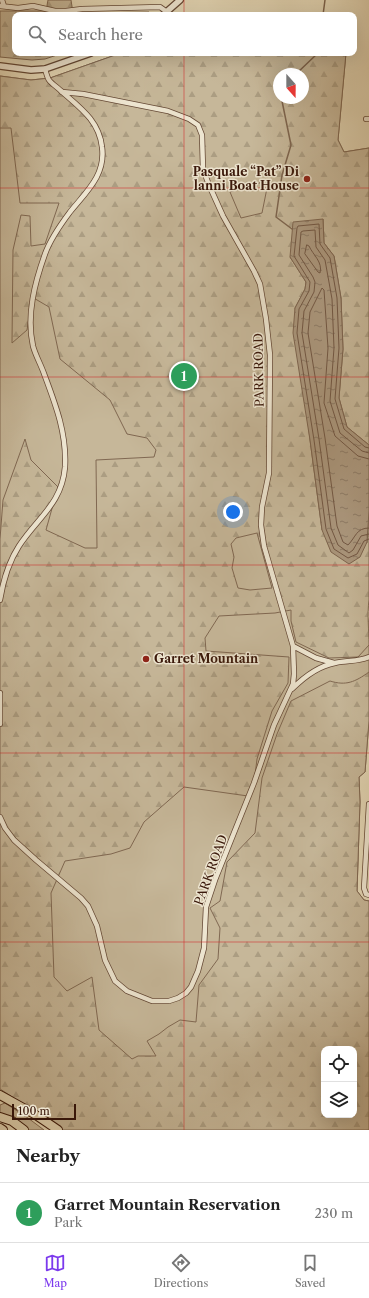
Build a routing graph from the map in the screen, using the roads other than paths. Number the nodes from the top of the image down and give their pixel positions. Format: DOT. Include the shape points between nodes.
graph roads {
  1 [pos="2,0"];
  2 [pos="180,0"];
  3 [pos="2,6"];
  4 [pos="66,12"];
  5 [pos="66,12"];
  6 [pos="164,12"];
  7 [pos="166,12"];
  8 [pos="82,56"];
  9 [pos="0,66"];
  10 [pos="45,69"];
  11 [pos="62,92"];
  12 [pos="76,93"];
  13 [pos="76,104"];
  14 [pos="0,600"];
  15 [pos="293,646"];
  16 [pos="369,657"];
  17 [pos="334,663"];
  18 [pos="289,691"];
  19 [pos="0,693"];
  20 [pos="0,724"];
  21 [pos="369,804"];
  22 [pos="0,818"];
  23 [pos="367,867"];
  24 [pos="368,895"];
  25 [pos="3,1097"];
  26 [pos="0,1117"];
  27 [pos="0,1128"];
  28 [pos="3,1130"];
  29 [pos="24,1130"];
  30 [pos="48,1130"];
  31 [pos="58,1130"];
  1 -- 3 [label="street"];
  2 -- 7 [label="street"];
  3 -- 5 [label="street" via="33,6"];
  4 -- 6 [label="street" via="82,9 160,7"];
  8 -- 10 [label="street"];
  9 -- 10 [label="street"];
  10 -- 11 [label="street" via="49,80"];
  11 -- 12 [label="street, PARK ROAD"];
  11 -- 13 [label="street"];
  12 -- 13 [label="street" via="73,96"];
  12 -- 15 [label="street, PARK ROAD" via="168,111 198,125 202,135 203,169 207,180 223,216 260,284 270,355 269,473 260,526"];
  13 -- 14 [label="street" via="94,122 101,138 100,169 97,178 69,214 46,252 35,284 31,326 33,346 64,435 66,450 63,483 51,506 18,547 4,579"];
  15 -- 17 [label="street, PARK ROAD" via="316,658"];
  15 -- 18 [label="street, PARK ROAD" via="294,674"];
  16 -- 17 [label="street, PARK ROAD"];
  17 -- 18 [label="street, PARK ROAD" via="308,675"];
  18 -- 22 [label="street, PARK ROAD" via="215,880 206,908 204,948 198,971 191,987 178,998 152,1001 127,992 115,981 105,960 97,926 88,906 14,840"];
  19 -- 20 [label="street"];
  21 -- 23 [label="street"];
  23 -- 24 [label="street" via="364,888"];
  25 -- 30 [label="highway"];
  25 -- 31 [label="highway"];
  26 -- 29 [label="highway" via="9,1119"];
  27 -- 28 [label="highway"];
}
